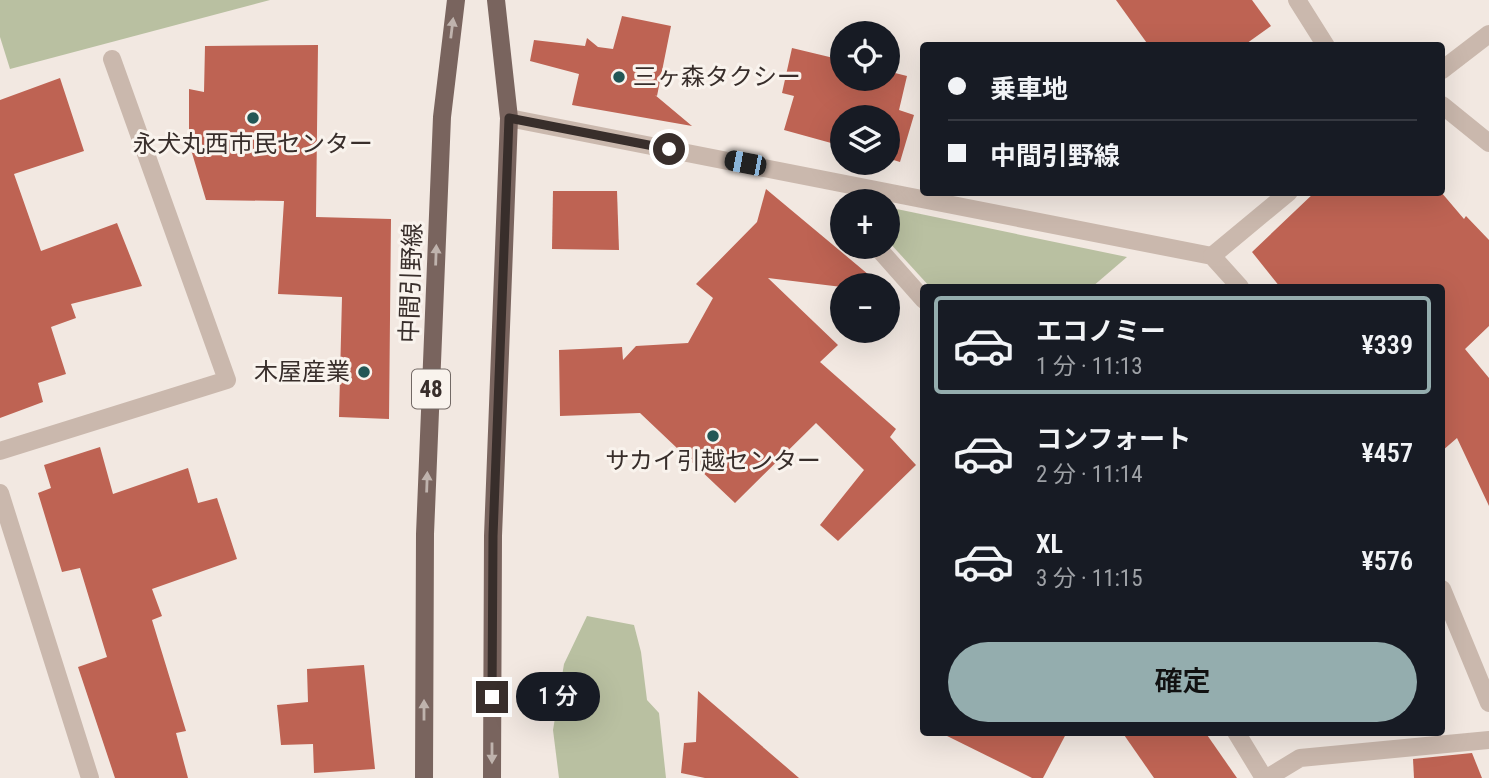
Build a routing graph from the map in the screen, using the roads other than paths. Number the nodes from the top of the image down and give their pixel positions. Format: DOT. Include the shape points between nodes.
graph roads {
  1 [pos="456,0"];
  2 [pos="496,0"];
  3 [pos="1297,0"];
  4 [pos="1489,34"];
  5 [pos="1323,42"];
  6 [pos="112,59"];
  7 [pos="1445,68"];
  8 [pos="1445,107"];
  9 [pos="509,118"];
  10 [pos="1489,143"];
  11 [pos="847,182"];
  12 [pos="848,189"];
  13 [pos="1284,196"];
  14 [pos="1212,256"];
  15 [pos="888,259"];
  16 [pos="1237,284"];
  17 [pos="920,295"];
  18 [pos="0,451"];
  19 [pos="0,493"];
  20 [pos="1445,596"];
  21 [pos="1489,702"];
  22 [pos="1239,736"];
  23 [pos="1489,740"];
  24 [pos="90,778"];
  25 [pos="424,778"];
  26 [pos="492,778"];
  27 [pos="1266,778"];
  25 -- 1 [label="main road, 中間引野線 / 48, one-way" via="425,534 441,131"];
  2 -- 9 [label="main road"];
  3 -- 5 [label="street"];
  4 -- 7 [label="street"];
  6 -- 18 [label="street" via="227,380"];
  8 -- 10 [label="street"];
  9 -- 11 [label="street"];
  9 -- 26 [label="main road, one-way" via="493,536"];
  11 -- 12 [label="street"];
  11 -- 14 [label="street"];
  13 -- 14 [label="street"];
  14 -- 16 [label="street"];
  15 -- 17 [label="street"];
  19 -- 24 [label="street"];
  20 -- 21 [label="street"];
  22 -- 27 [label="street"];
  23 -- 27 [label="street" via="1300,758"];
}
